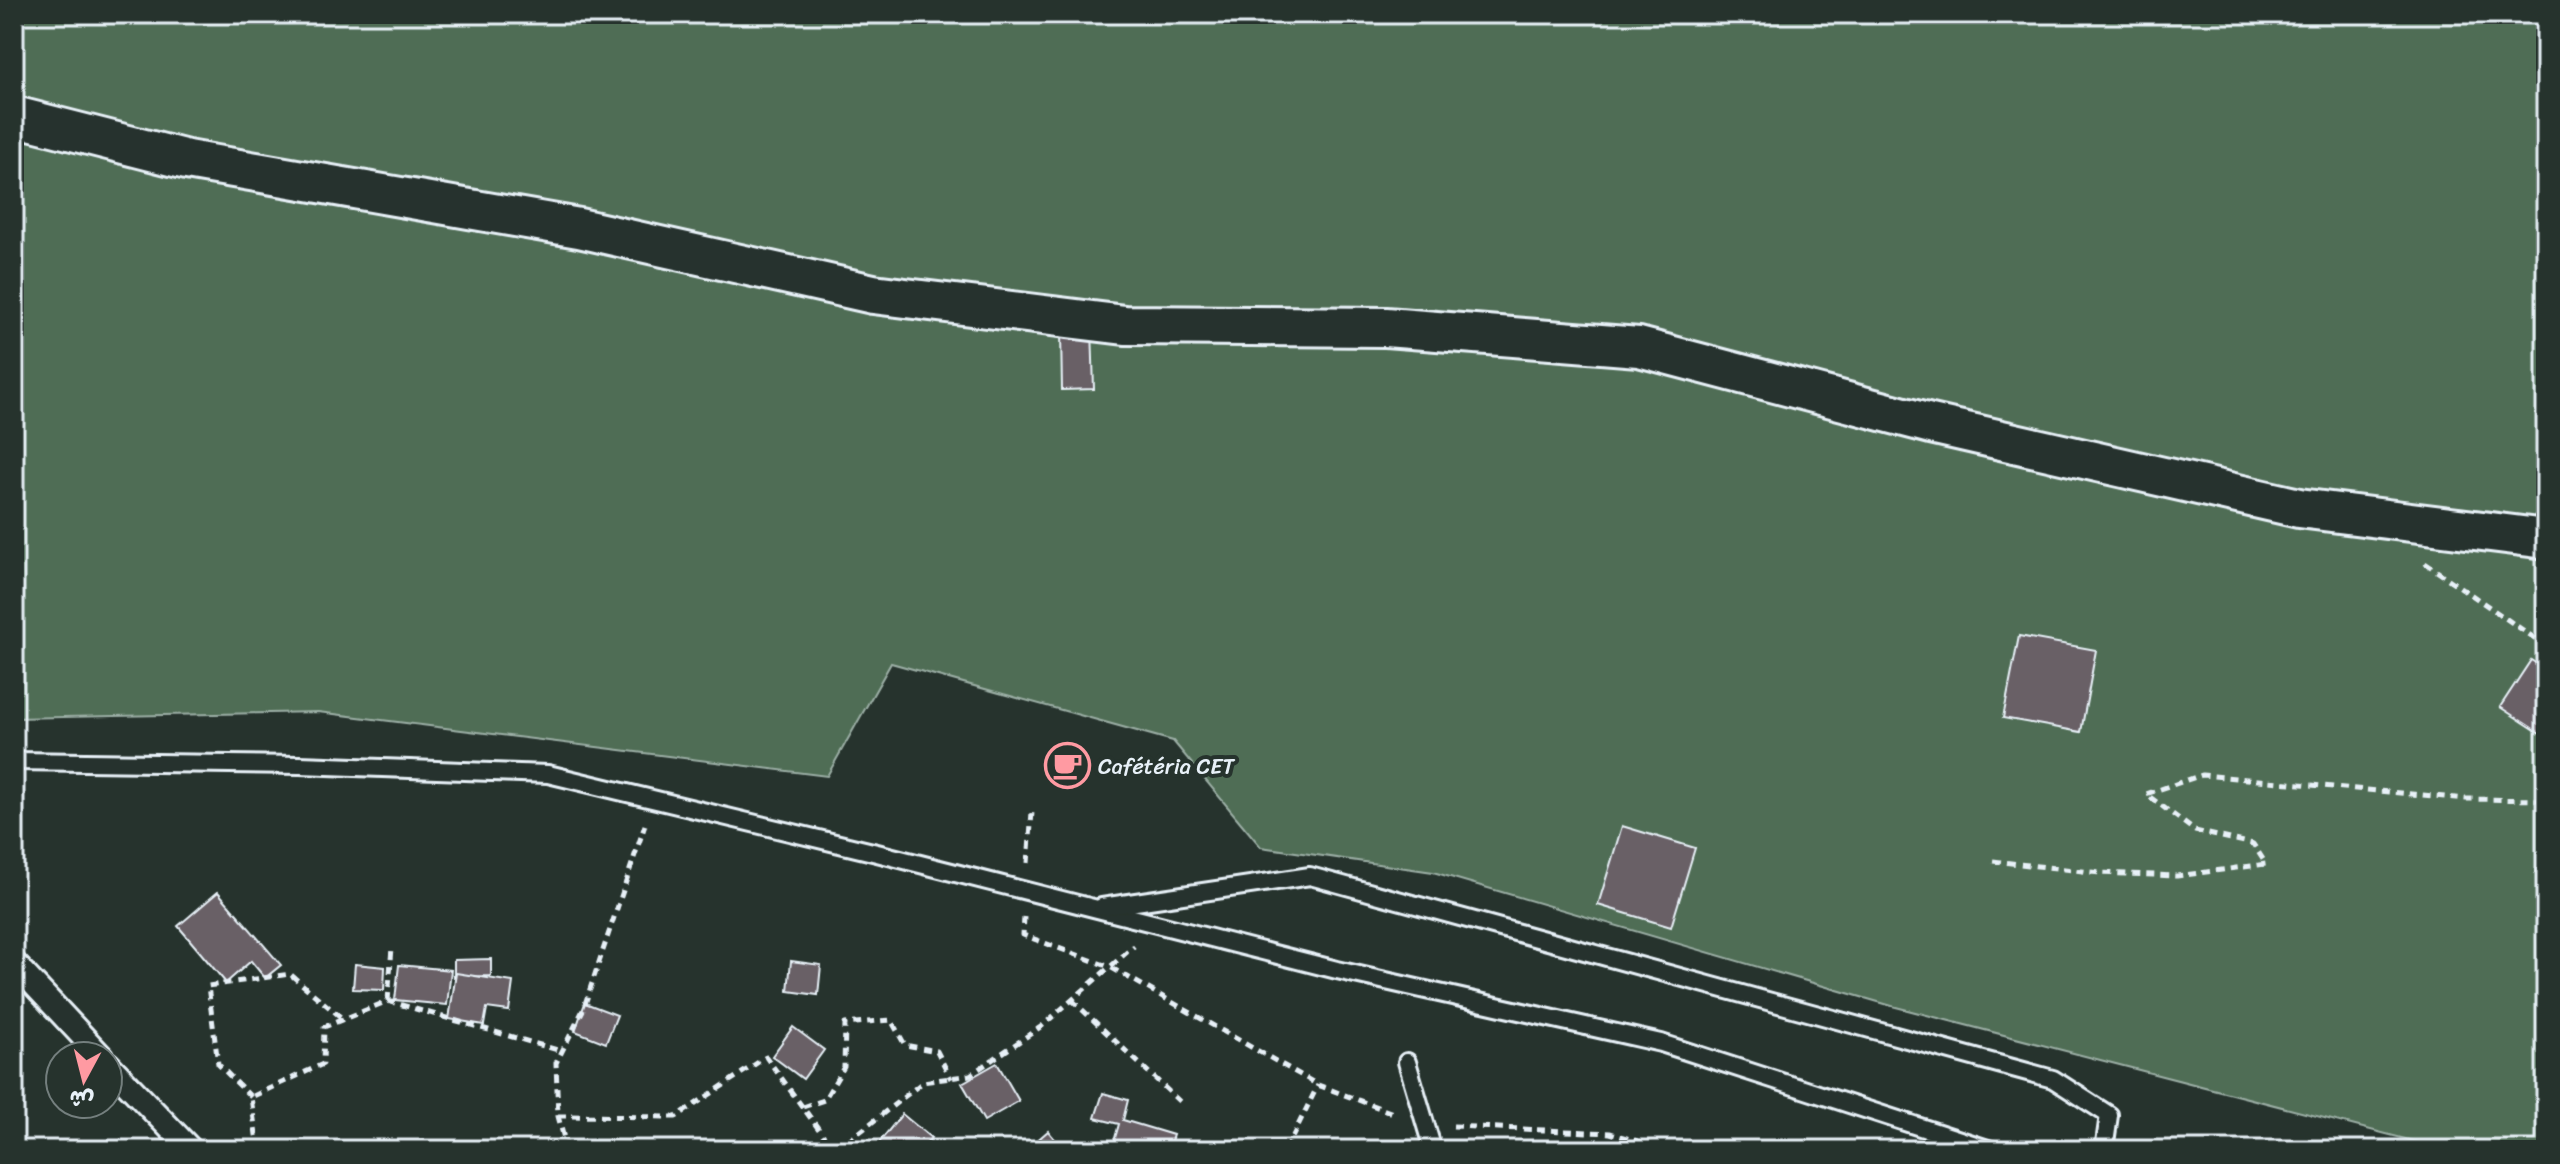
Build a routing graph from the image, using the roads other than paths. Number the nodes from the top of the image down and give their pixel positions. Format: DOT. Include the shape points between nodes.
graph roads {
  1 [pos="14,116"];
  2 [pos="2546,539"];
  3 [pos="14,761"];
  4 [pos="1092,908"];
  5 [pos="14,963"];
  6 [pos="86,1040"];
  7 [pos="1407,1062"];
  8 [pos="124,1081"];
  9 [pos="191,1150"];
  10 [pos="1433,1150"];
  11 [pos="1991,1150"];
  12 [pos="2104,1150"];
  1 -- 2 [label="street" via="187,160 579,228 873,294 1125,325 1386,327 1639,347 1931,424 2299,508"];
  3 -- 4 [label="lane" via="548,774"];
  4 -- 11 [label="lane" via="1661,1043"];
  4 -- 12 [label="lane" via="1310,876 2053,1079 2109,1115"];
  5 -- 6 [label="street"];
  7 -- 10 [label="lane"];
  8 -- 9 [label="street"];
}
